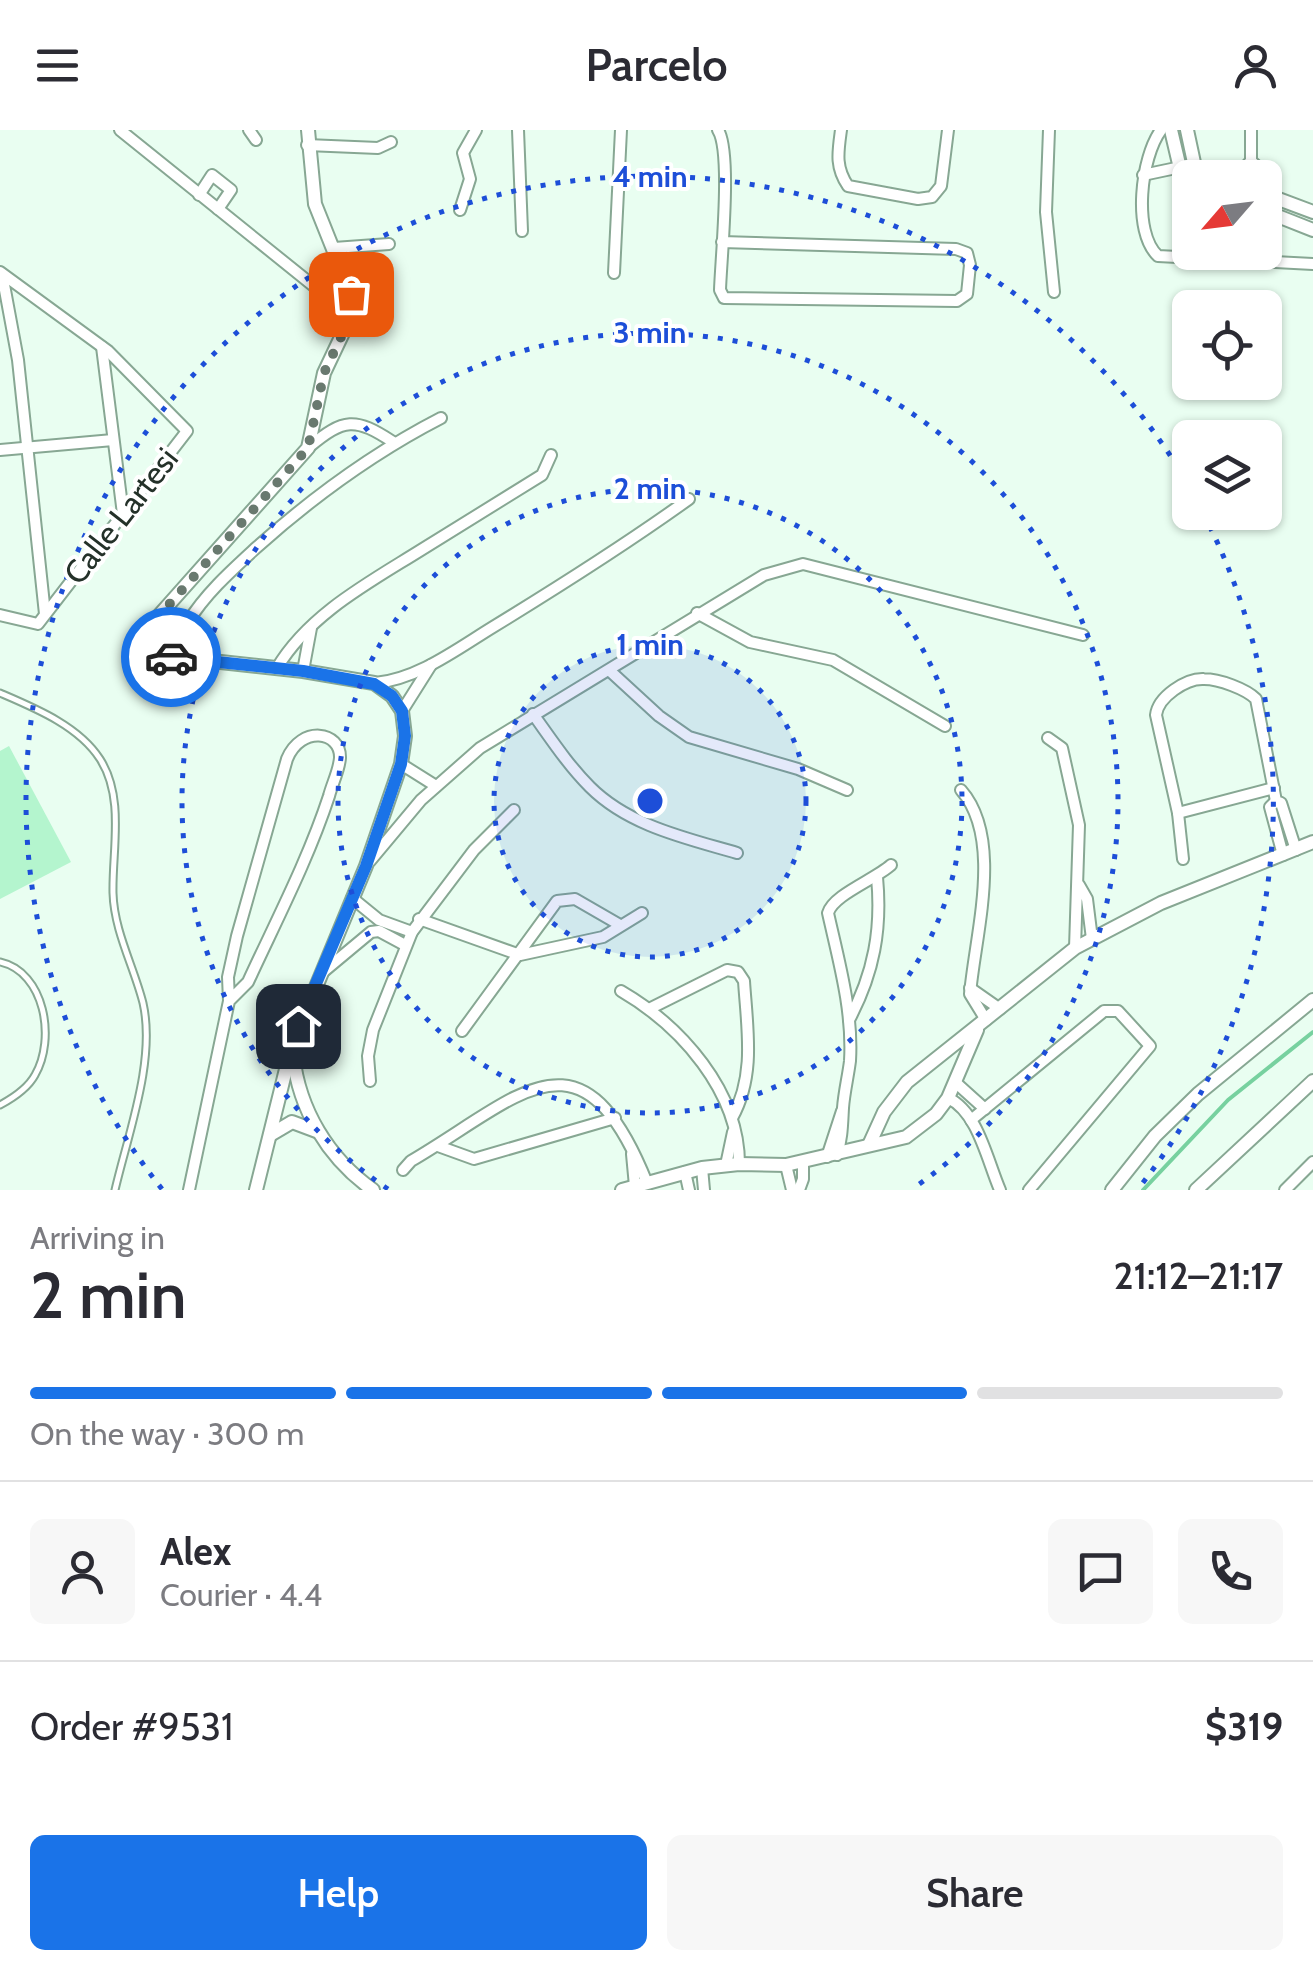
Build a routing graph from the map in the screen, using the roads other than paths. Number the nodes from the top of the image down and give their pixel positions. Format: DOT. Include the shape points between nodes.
graph roads {
  1 [pos="308,130"];
  2 [pos="476,130"];
  3 [pos="518,130"];
  4 [pos="622,130"];
  5 [pos="718,130"];
  6 [pos="841,130"];
  7 [pos="948,130"];
  8 [pos="1049,130"];
  9 [pos="1162,130"];
  10 [pos="1171,130"];
  11 [pos="1188,130"];
  12 [pos="1250,130"];
  13 [pos="125,132"];
  14 [pos="391,142"];
  15 [pos="307,145"];
  16 [pos="1178,160"];
  17 [pos="1195,160"];
  18 [pos="1251,160"];
  19 [pos="1172,169"];
  20 [pos="1144,175"];
  21 [pos="199,195"];
  22 [pos="1282,200"];
  23 [pos="218,209"];
  24 [pos="460,210"];
  25 [pos="1313,212"];
  26 [pos="1282,218"];
  27 [pos="1313,230"];
  28 [pos="522,231"];
  29 [pos="722,242"];
  30 [pos="389,244"];
  31 [pos="334,248"];
  32 [pos="1313,264"];
  33 [pos="1,272"];
  34 [pos="614,273"];
  35 [pos="1054,292"];
  36 [pos="351,316"];
  37 [pos="102,347"];
  38 [pos="441,418"];
  39 [pos="113,440"];
  40 [pos="393,442"];
  41 [pos="27,446"];
  42 [pos="308,448"];
  43 [pos="0,450"];
  44 [pos="551,455"];
  45 [pos="689,499"];
  46 [pos="123,514"];
  47 [pos="697,613"];
  48 [pos="46,614"];
  49 [pos="0,615"];
  50 [pos="311,627"];
  51 [pos="1083,635"];
  52 [pos="180,659"];
  53 [pos="432,664"];
  54 [pos="277,668"];
  55 [pos="303,671"];
  56 [pos="610,671"];
  57 [pos="374,684"];
  58 [pos="0,692"];
  59 [pos="402,711"];
  60 [pos="533,714"];
  61 [pos="945,726"];
  62 [pos="1048,738"];
  63 [pos="401,764"];
  64 [pos="436,786"];
  65 [pos="1274,788"];
  66 [pos="847,790"];
  67 [pos="961,790"];
  68 [pos="514,810"];
  69 [pos="1178,813"];
  70 [pos="1313,842"];
  71 [pos="1289,852"];
  72 [pos="736,853"];
  73 [pos="1183,859"];
  74 [pos="891,865"];
  75 [pos="366,866"];
  76 [pos="878,877"];
  77 [pos="1079,885"];
  78 [pos="352,898"];
  79 [pos="642,912"];
  80 [pos="419,919"];
  81 [pos="620,925"];
  82 [pos="1092,938"];
  83 [pos="408,939"];
  84 [pos="1075,948"];
  85 [pos="520,955"];
  86 [pos="0,962"];
  87 [pos="322,973"];
  88 [pos="970,988"];
  89 [pos="621,991"];
  90 [pos="1313,1000"];
  91 [pos="230,1001"];
  92 [pos="1000,1008"];
  93 [pos="650,1009"];
  94 [pos="849,1020"];
  95 [pos="982,1023"];
  96 [pos="462,1031"];
  97 [pos="292,1046"];
  98 [pos="935,1059"];
  99 [pos="956,1077"];
  100 [pos="1313,1081"];
  101 [pos="370,1082"];
  102 [pos="948,1098"];
  103 [pos="0,1106"];
  104 [pos="984,1110"];
  105 [pos="614,1118"];
  106 [pos="732,1118"];
  107 [pos="971,1120"];
  108 [pos="316,1131"];
  109 [pos="269,1136"];
  110 [pos="868,1145"];
  111 [pos="438,1146"];
  112 [pos="832,1156"];
  113 [pos="1313,1162"];
  114 [pos="803,1163"];
  115 [pos="732,1164"];
  116 [pos="786,1165"];
  117 [pos="702,1168"];
  118 [pos="403,1170"];
  119 [pos="685,1172"];
  120 [pos="634,1186"];
  121 [pos="368,1188"];
  122 [pos="1288,1188"];
  123 [pos="115,1190"];
  124 [pos="189,1190"];
  125 [pos="256,1190"];
  126 [pos="689,1190"];
  127 [pos="704,1190"];
  128 [pos="796,1190"];
  129 [pos="1000,1190"];
  130 [pos="1028,1190"];
  131 [pos="1112,1190"];
  132 [pos="1196,1190"];
  1 -- 15 [label="street"];
  2 -- 24 [label="street" via="462,154 470,179"];
  3 -- 28 [label="street"];
  4 -- 34 [label="street"];
  5 -- 29 [label="street"];
  6 -- 7 [label="street" via="837,161 848,186 918,199 942,186"];
  8 -- 35 [label="street" via="1046,212"];
  9 -- 20 [label="street"];
  10 -- 16 [label="street"];
  11 -- 17 [label="street"];
  12 -- 18 [label="street"];
  13 -- 21 [label="street"];
  14 -- 15 [label="street" via="378,148"];
  15 -- 31 [label="street" via="314,204"];
  19 -- 20 [label="street"];
  20 -- 32 [label="street" via="1145,238 1158,256"];
  21 -- 23 [label="street"];
  21 -- 23 [label="street" via="212,175 231,190"];
  22 -- 25 [label="street"];
  23 -- 36 [label="street"];
  26 -- 27 [label="street"];
  29 -- 29 [label="street" via="956,249 970,261 967,294 957,301 724,298"];
  30 -- 31 [label="street"];
  31 -- 36 [label="street" via="351,294"];
  33 -- 37 [label="street, Calle Lartesi"];
  33 -- 41 [label="street"];
  36 -- 42 [label="street" via="324,373"];
  37 -- 39 [label="street"];
  37 -- 46 [label="street, Calle Lartesi" via="187,431"];
  38 -- 40 [label="street"];
  39 -- 41 [label="street"];
  39 -- 46 [label="street"];
  40 -- 42 [label="street" via="356,422"];
  40 -- 52 [label="street" via="234,568 187,624"];
  41 -- 43 [label="street"];
  41 -- 48 [label="street"];
  42 -- 52 [label="street" via="150,626 159,653"];
  44 -- 50 [label="street" via="542,476 361,587"];
  45 -- 53 [label="street" via="612,555"];
  46 -- 48 [label="street, Calle Lartesi"];
  47 -- 51 [label="street" via="764,575 803,564"];
  47 -- 56 [label="street"];
  47 -- 61 [label="street" via="750,642 833,660"];
  48 -- 49 [label="street, Calle Lartesi" via="38,624"];
  50 -- 54 [label="street"];
  50 -- 55 [label="street"];
  52 -- 54 [label="street"];
  53 -- 57 [label="street"];
  53 -- 59 [label="street"];
  54 -- 55 [label="street"];
  55 -- 57 [label="street"];
  56 -- 60 [label="street"];
  56 -- 66 [label="street" via="689,737"];
  57 -- 59 [label="street"];
  58 -- 123 [label="lane" via="86,742 109,776 116,825 113,898 146,1028"];
  59 -- 63 [label="street"];
  60 -- 64 [label="street"];
  60 -- 72 [label="street" via="590,787 615,807 659,830"];
  62 -- 77 [label="street" via="1062,748 1071,780"];
  63 -- 64 [label="street"];
  63 -- 75 [label="street"];
  64 -- 75 [label="street"];
  65 -- 69 [label="street"];
  65 -- 69 [label="street" via="1256,699 1205,679 1192,682 1163,698 1156,715"];
  65 -- 71 [label="street" via="1270,807"];
  67 -- 88 [label="street" via="974,805 982,856 984,909"];
  68 -- 80 [label="street"];
  69 -- 73 [label="street"];
  70 -- 71 [label="street"];
  71 -- 82 [label="street"];
  74 -- 76 [label="street"];
  75 -- 78 [label="street"];
  76 -- 94 [label="street" via="873,965"];
  76 -- 94 [label="street" via="835,900 828,914"];
  77 -- 82 [label="street"];
  77 -- 84 [label="street"];
  78 -- 83 [label="street"];
  78 -- 87 [label="street"];
  79 -- 81 [label="street"];
  80 -- 83 [label="street"];
  80 -- 85 [label="street"];
  81 -- 85 [label="street" via="604,937"];
  81 -- 85 [label="street" via="567,898 557,902"];
  82 -- 84 [label="street"];
  83 -- 87 [label="street" via="371,932"];
  83 -- 101 [label="street" via="373,1030"];
  84 -- 92 [label="street"];
  85 -- 96 [label="street"];
  86 -- 103 [label="lane" via="32,986 44,1009 44,1050 35,1075"];
  87 -- 97 [label="street"];
  88 -- 92 [label="street"];
  88 -- 95 [label="street"];
  89 -- 93 [label="street"];
  90 -- 131 [label="street" via="1198,1094"];
  91 -- 91 [label="street" via="248,982 322,818 340,760 329,740 304,737 292,746 237,936"];
  91 -- 124 [label="street"];
  92 -- 95 [label="street"];
  93 -- 106 [label="street" via="698,1058"];
  93 -- 106 [label="street" via="727,970 738,972 749,1051 745,1089"];
  94 -- 112 [label="street" via="850,1060"];
  95 -- 98 [label="street"];
  95 -- 99 [label="street"];
  97 -- 108 [label="street" via="299,1090"];
  97 -- 109 [label="street"];
  98 -- 99 [label="street" via="946,1060"];
  98 -- 110 [label="street" via="894,1096"];
  99 -- 102 [label="street"];
  99 -- 104 [label="street"];
  100 -- 132 [label="street"];
  102 -- 107 [label="street"];
  102 -- 110 [label="street" via="922,1127"];
  104 -- 107 [label="street"];
  104 -- 130 [label="street" via="1104,1010 1118,1011 1150,1046"];
  105 -- 111 [label="street" via="474,1160"];
  105 -- 111 [label="street" via="583,1091 545,1084 521,1092"];
  105 -- 120 [label="street" via="630,1143"];
  106 -- 115 [label="street"];
  107 -- 129 [label="street"];
  108 -- 109 [label="street" via="292,1122"];
  108 -- 121 [label="street"];
  109 -- 125 [label="street"];
  110 -- 112 [label="street"];
  111 -- 118 [label="street"];
  112 -- 114 [label="street"];
  113 -- 122 [label="street"];
  114 -- 116 [label="street"];
  114 -- 128 [label="street"];
  115 -- 116 [label="street"];
  115 -- 117 [label="street"];
  116 -- 128 [label="street"];
  117 -- 119 [label="street"];
  117 -- 127 [label="street"];
  119 -- 120 [label="street"];
  119 -- 126 [label="street"];
}
